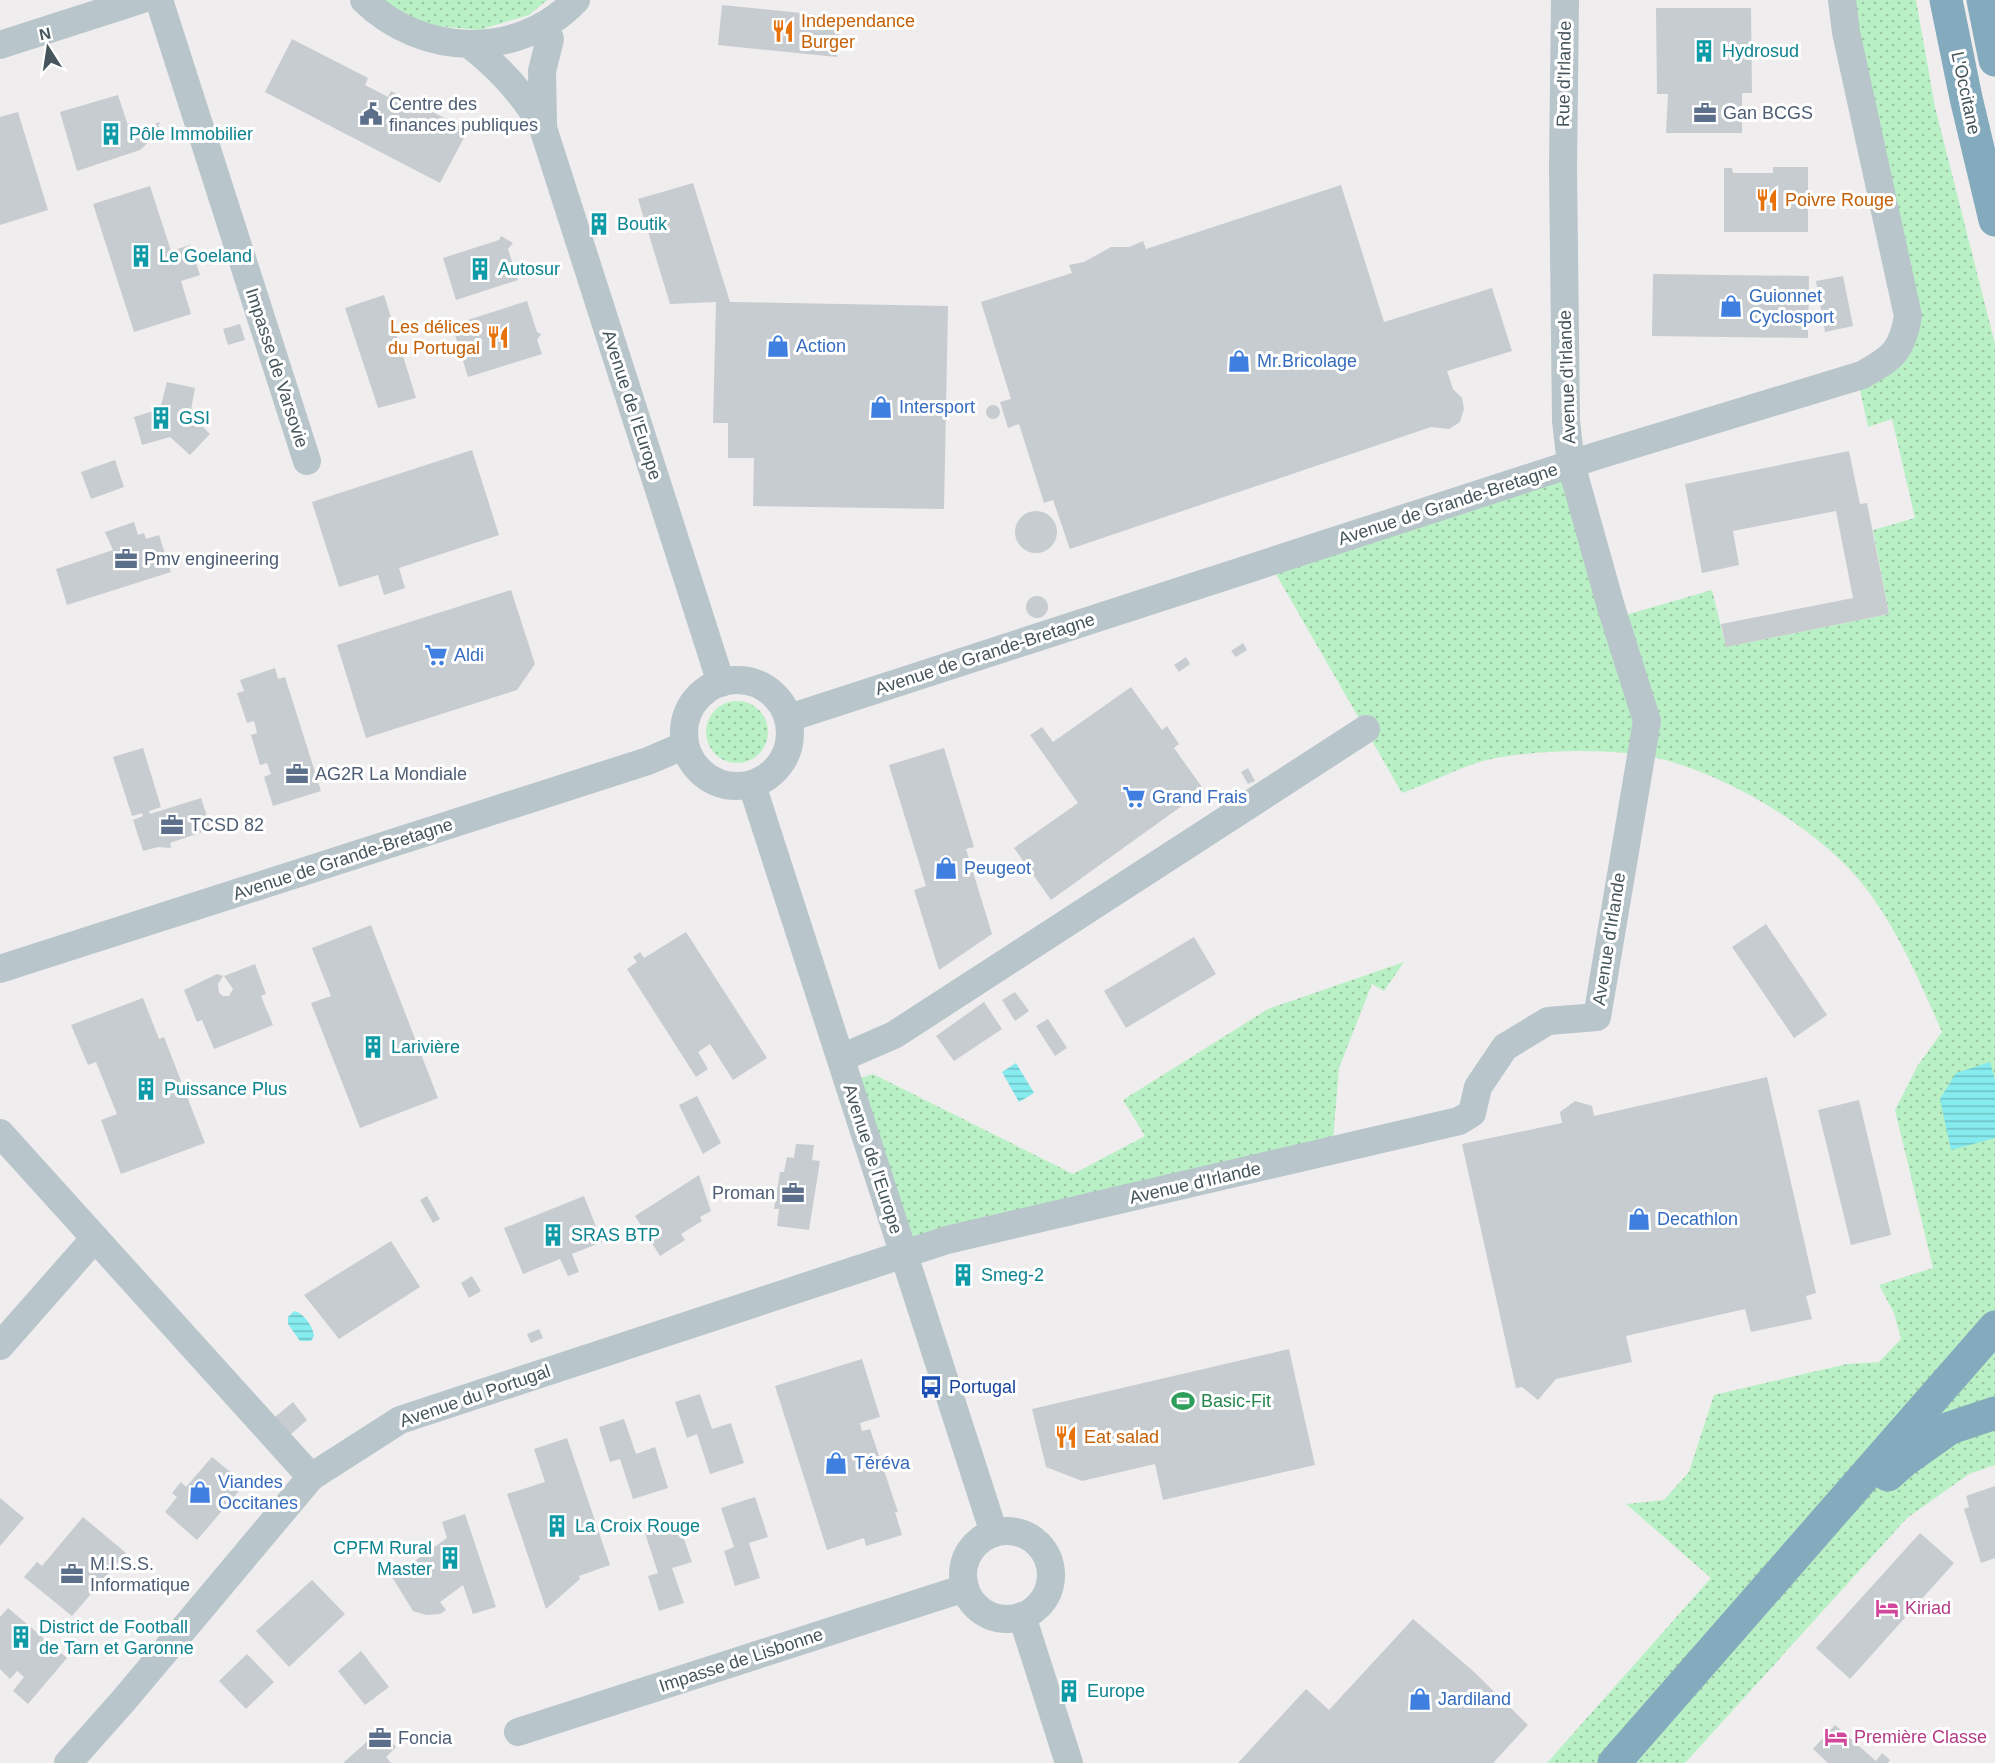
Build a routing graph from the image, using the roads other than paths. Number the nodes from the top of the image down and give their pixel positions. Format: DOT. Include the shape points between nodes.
graph roads {
  1 [pos="140,0"];
  2 [pos="159,0"];
  3 [pos="364,0"];
  4 [pos="576,0"];
  5 [pos="1565,0"];
  6 [pos="1842,0"];
  7 [pos="1946,0"];
  8 [pos="1983,0"];
  9 [pos="544,25"];
  10 [pos="0,45"];
  11 [pos="470,45"];
  12 [pos="1995,60"];
  13 [pos="543,128"];
  14 [pos="1563,149"];
  15 [pos="1995,220"];
  16 [pos="307,461"];
  17 [pos="1571,464"];
  18 [pos="721,683"];
  19 [pos="789,718"];
  20 [pos="1366,729"];
  21 [pos="685,745"];
  22 [pos="752,784"];
  23 [pos="0,969"];
  24 [pos="840,1058"];
  25 [pos="0,1133"];
  26 [pos="95,1238"];
  27 [pos="903,1254"];
  28 [pos="1995,1327"];
  29 [pos="0,1346"];
  30 [pos="1995,1413"];
  31 [pos="311,1477"];
  32 [pos="994,1533"];
  33 [pos="965,1588"];
  34 [pos="1022,1616"];
  35 [pos="518,1732"];
  36 [pos="68,1763"];
  37 [pos="1069,1763"];
  38 [pos="1614,1763"];
  39 [pos="1631,1763"];
  1 -- 10 [label="street"];
  2 -- 16 [label="street, Impasse de Varsovie"];
  3 -- 11 [label="street" via="382,18 424,38"];
  4 -- 9 [label="street"];
  5 -- 14 [label="street, Rue d'Irlande"];
  6 -- 17 [label="street, Avenue de Grande-Bretagne" via="1908,316 1904,340 1886,362 1862,375"];
  7 -- 15 [label="highway, L'Occitane"];
  8 -- 12 [label="highway, L'Occitane"];
  9 -- 11 [label="street" via="521,36"];
  9 -- 13 [label="street, Avenue de l'Europe" via="550,39 542,71"];
  11 -- 13 [label="street, Avenue de l'Europe" via="510,79"];
  13 -- 18 [label="street, Avenue de l'Europe"];
  14 -- 17 [label="street, Avenue d'Irlande" via="1566,421"];
  17 -- 19 [label="street, Avenue de Grande-Bretagne"];
  17 -- 27 [label="street, Avenue d'Irlande" via="1647,721 1597,1017 1548,1021 1505,1047 1478,1087 1472,1113 1459,1121 947,1240"];
  18 -- 19 [label="street" via="737,680 770,690"];
  18 -- 21 [label="street" via="695,700 687,714"];
  19 -- 22 [label="street" via="788,751 780,766"];
  20 -- 24 [label="street" via="894,1035"];
  21 -- 22 [label="street" via="691,761 718,783 735,787"];
  21 -- 23 [label="street, Avenue de Grande-Bretagne" via="648,761"];
  22 -- 24 [label="street, Avenue de l'Europe"];
  24 -- 27 [label="street, Avenue de l'Europe"];
  25 -- 26 [label="street"];
  26 -- 29 [label="street"];
  26 -- 31 [label="street"];
  27 -- 31 [label="street, Avenue du Portugal" via="400,1420"];
  27 -- 32 [label="street, Avenue de l'Europe"];
  28 -- 38 [label="highway"];
  30 -- 39 [label="highway" via="1950,1428 1874,1488"];
  31 -- 36 [label="street, Avenue du Portugal"];
  32 -- 33 [label="street" via="981,1539 965,1561"];
  32 -- 34 [label="street" via="1014,1532 1033,1539 1049,1560 1051,1574 1046,1594 1034,1610"];
  33 -- 34 [label="street" via="971,1601 994,1617"];
  33 -- 35 [label="street, Impasse de Lisbonne"];
  34 -- 37 [label="street"];
}
